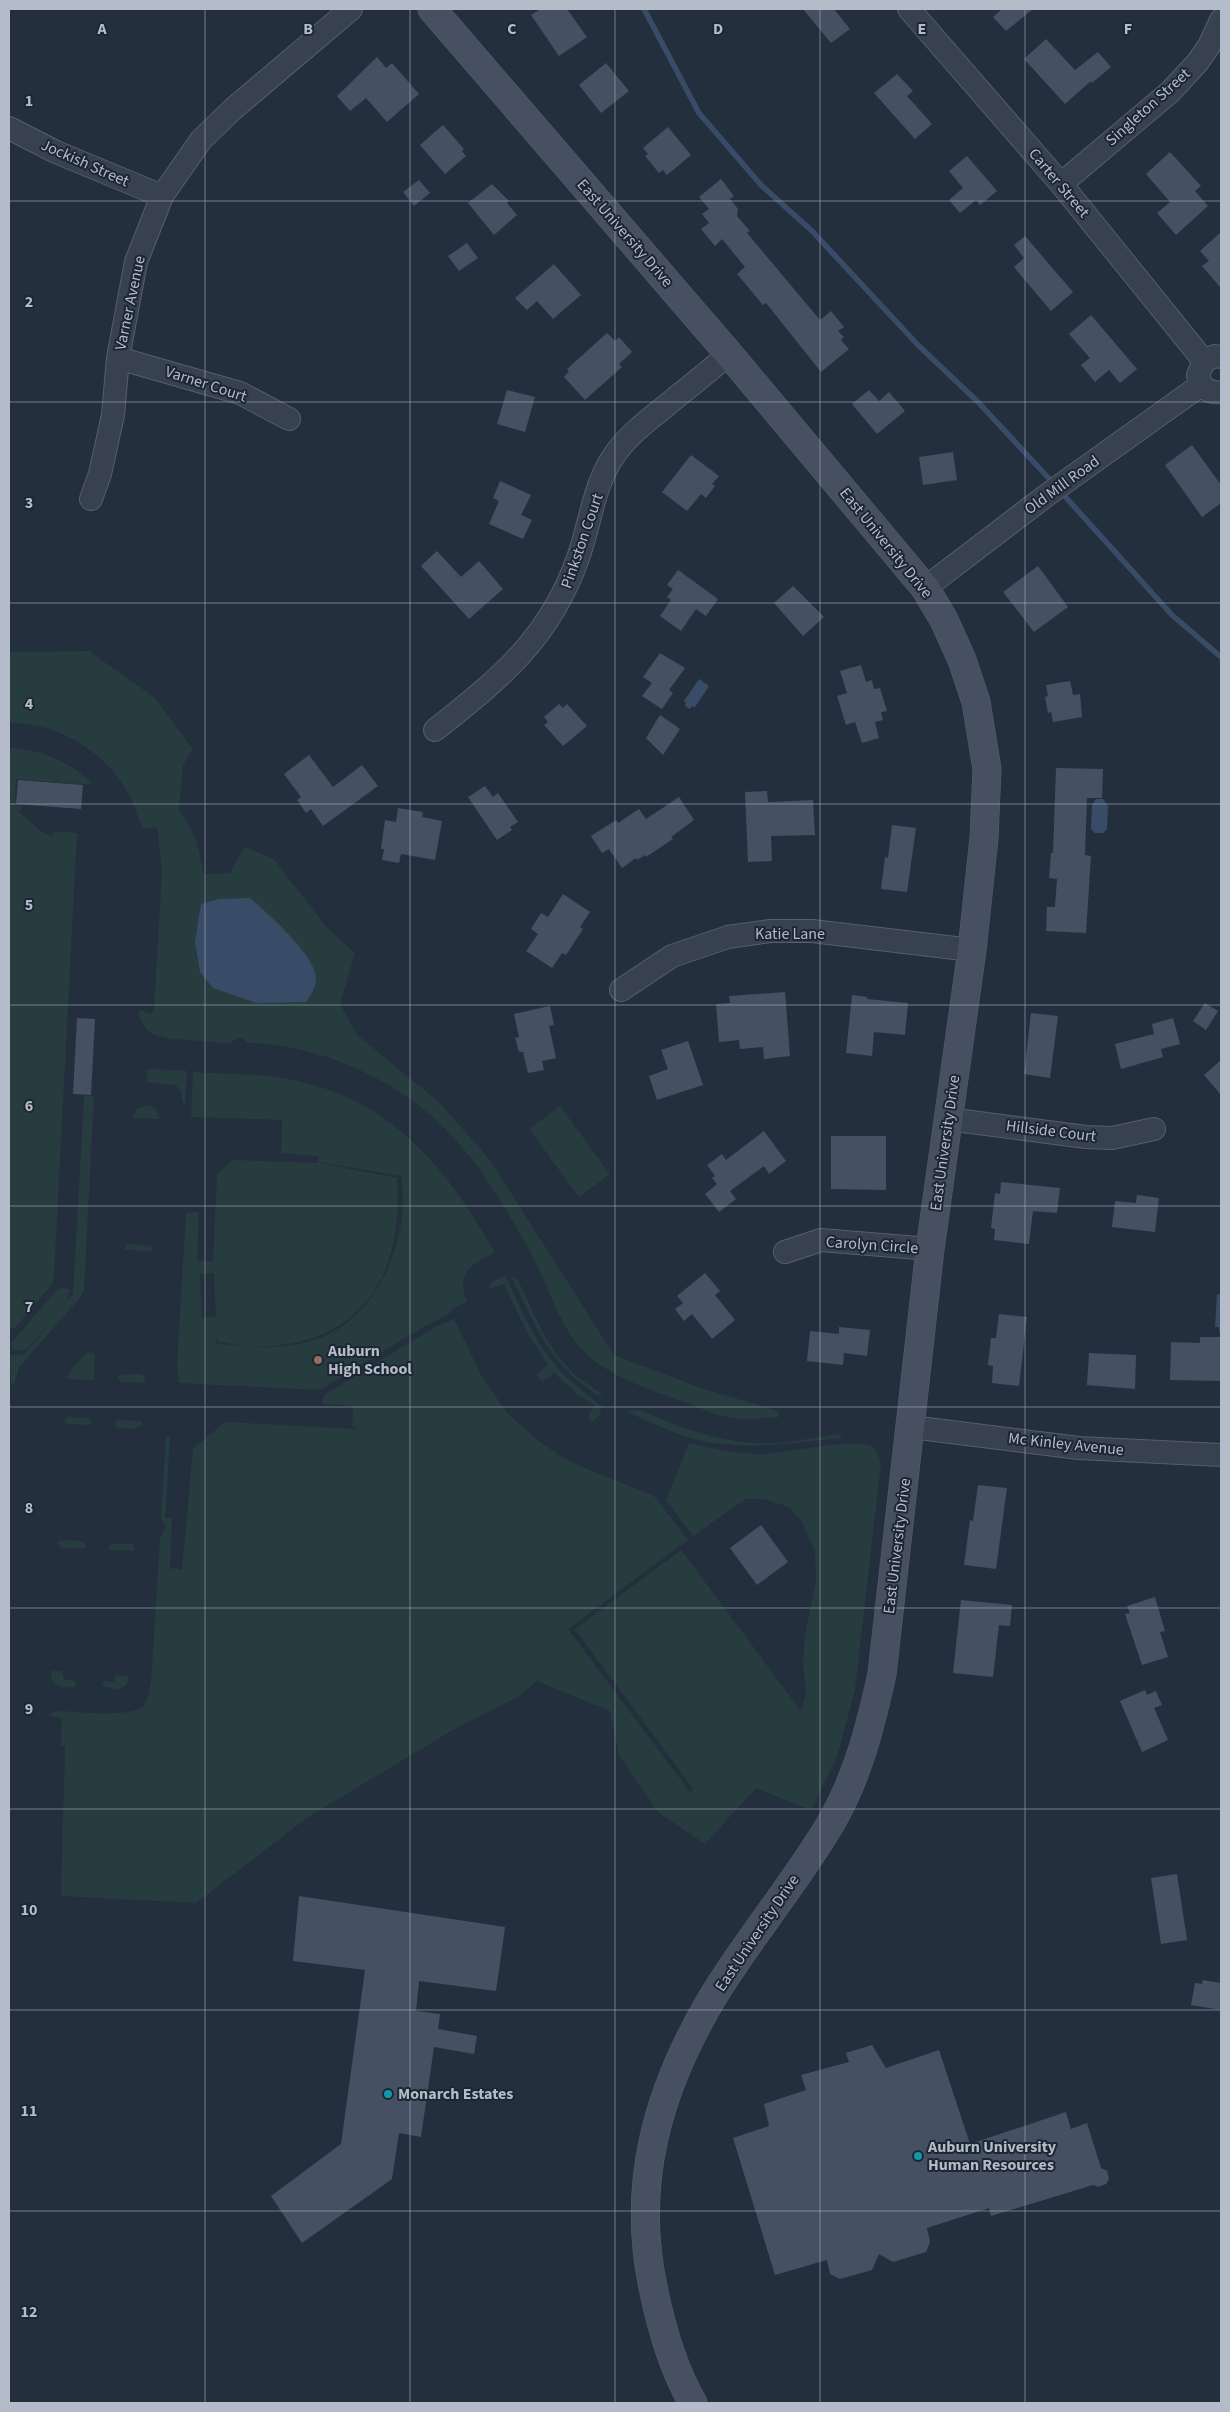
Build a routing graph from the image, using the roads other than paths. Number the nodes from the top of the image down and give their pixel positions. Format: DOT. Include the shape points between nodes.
graph roads {
  1 [pos="351,9"];
  2 [pos="432,9"];
  3 [pos="908,9"];
  4 [pos="1221,20"];
  5 [pos="9,128"];
  6 [pos="1061,184"];
  7 [pos="162,196"];
  8 [pos="729,354"];
  9 [pos="118,358"];
  10 [pos="1213,359"];
  11 [pos="1211,388"];
  12 [pos="289,419"];
  13 [pos="91,498"];
  14 [pos="925,588"];
  15 [pos="435,730"];
  16 [pos="972,950"];
  17 [pos="621,990"];
  18 [pos="948,1120"];
  19 [pos="1154,1129"];
  20 [pos="930,1249"];
  21 [pos="785,1252"];
  22 [pos="911,1427"];
  23 [pos="1221,1455"];
  24 [pos="1221,1461"];
  25 [pos="693,2403"];
  1 -- 7 [label="street, Varner Avenue" via="226,115 201,140"];
  2 -- 8 [label="main road, East University Drive"];
  3 -- 6 [label="street, Carter Street"];
  4 -- 6 [label="street, Singleton Street" via="1210,46 1170,92"];
  5 -- 7 [label="street, Jockish Street" via="56,152"];
  6 -- 10 [label="street, Carter Street"];
  7 -- 9 [label="street, Varner Avenue" via="136,262"];
  8 -- 14 [label="main road, East University Drive"];
  8 -- 15 [label="street, Pinkston Court" via="642,425 614,454 603,475 579,557 562,598 538,636 490,686"];
  9 -- 12 [label="street, Varner Court" via="240,393"];
  9 -- 13 [label="street, Varner Avenue" via="113,415 100,474"];
  10 -- 11 [label="street" via="1198,369"];
  11 -- 14 [label="street, Old Mill Road" via="1047,495"];
  14 -- 16 [label="main road, East University Drive" via="944,620 965,668 976,702 987,769 984,838"];
  16 -- 17 [label="street, Katie Lane" via="812,931 770,931 728,937 672,956"];
  16 -- 18 [label="main road, East University Drive"];
  18 -- 19 [label="street, Hillside Court" via="1086,1137 1112,1138"];
  18 -- 20 [label="main road, East University Drive"];
  20 -- 21 [label="street, Carolyn Circle" via="821,1240"];
  20 -- 22 [label="main road, East University Drive"];
  22 -- 23 [label="street, Mc Kinley Avenue" via="1079,1448"];
  22 -- 25 [label="main road, East University Drive" via="882,1674 860,1759 832,1820 712,2000 672,2077 653,2137 644,2222 648,2265 669,2349"];
  23 -- 24 [label="street"];
}
